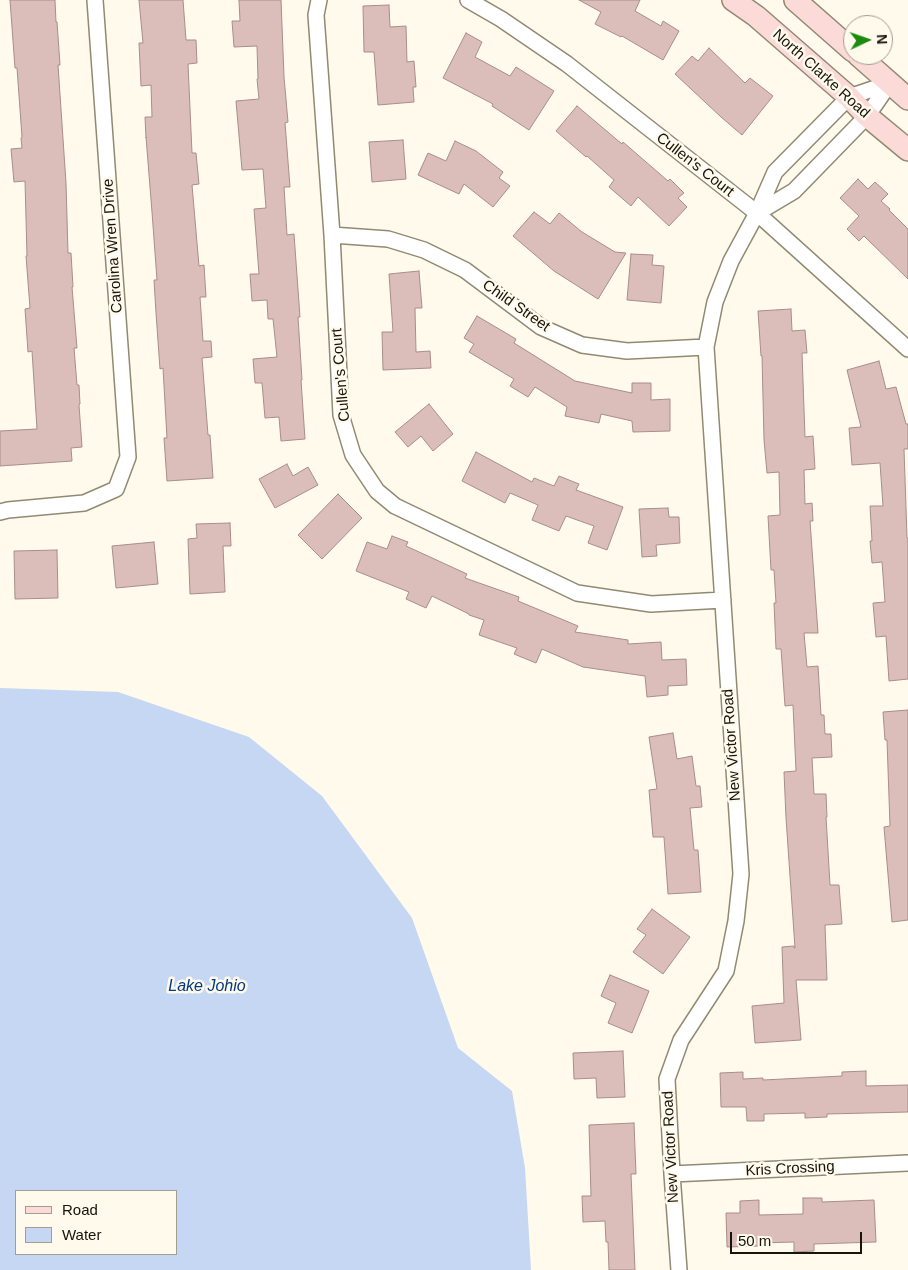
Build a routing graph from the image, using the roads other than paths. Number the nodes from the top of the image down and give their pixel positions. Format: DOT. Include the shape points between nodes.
graph roads {
  1 [pos="95,0"];
  2 [pos="319,0"];
  3 [pos="468,0"];
  4 [pos="734,0"];
  5 [pos="795,0"];
  6 [pos="843,42"];
  7 [pos="869,65"];
  8 [pos="890,83"];
  9 [pos="849,96"];
  10 [pos="908,99"];
  11 [pos="867,116"];
  12 [pos="908,150"];
  13 [pos="757,213"];
  14 [pos="332,235"];
  15 [pos="706,347"];
  16 [pos="908,349"];
  17 [pos="0,512"];
  18 [pos="723,600"];
  19 [pos="908,1164"];
  20 [pos="672,1174"];
  21 [pos="679,1270"];
  1 -- 17 [label="street, Carolina Wren Drive" via="128,457 116,489 84,503"];
  2 -- 14 [label="street, Cullen's Court" via="316,15"];
  3 -- 13 [label="street, Cullen's Court" via="567,64"];
  4 -- 9 [label="street, North Clarke Road"];
  5 -- 6 [label="street"];
  7 -- 8 [label="street"];
  8 -- 9 [label="street, New Victor Road"];
  8 -- 10 [label="street"];
  8 -- 11 [label="street"];
  9 -- 11 [label="street, North Clarke Road"];
  9 -- 13 [label="street, New Victor Road" via="775,172"];
  11 -- 12 [label="street, North Clarke Road"];
  11 -- 13 [label="street" via="794,191"];
  13 -- 15 [label="street, New Victor Road" via="721,286"];
  13 -- 16 [label="street, Cullen's Court"];
  14 -- 15 [label="street, Child Street" via="388,239 424,250 465,270 541,327 582,345 627,351"];
  14 -- 18 [label="street, Cullen's Court" via="342,415 353,455 377,491 395,506 577,593 651,604"];
  15 -- 18 [label="street, New Victor Road"];
  18 -- 20 [label="street, New Victor Road" via="741,874 726,971 681,1040 667,1079"];
  19 -- 20 [label="street, Kris Crossing"];
  20 -- 21 [label="street, New Victor Road"];
}
